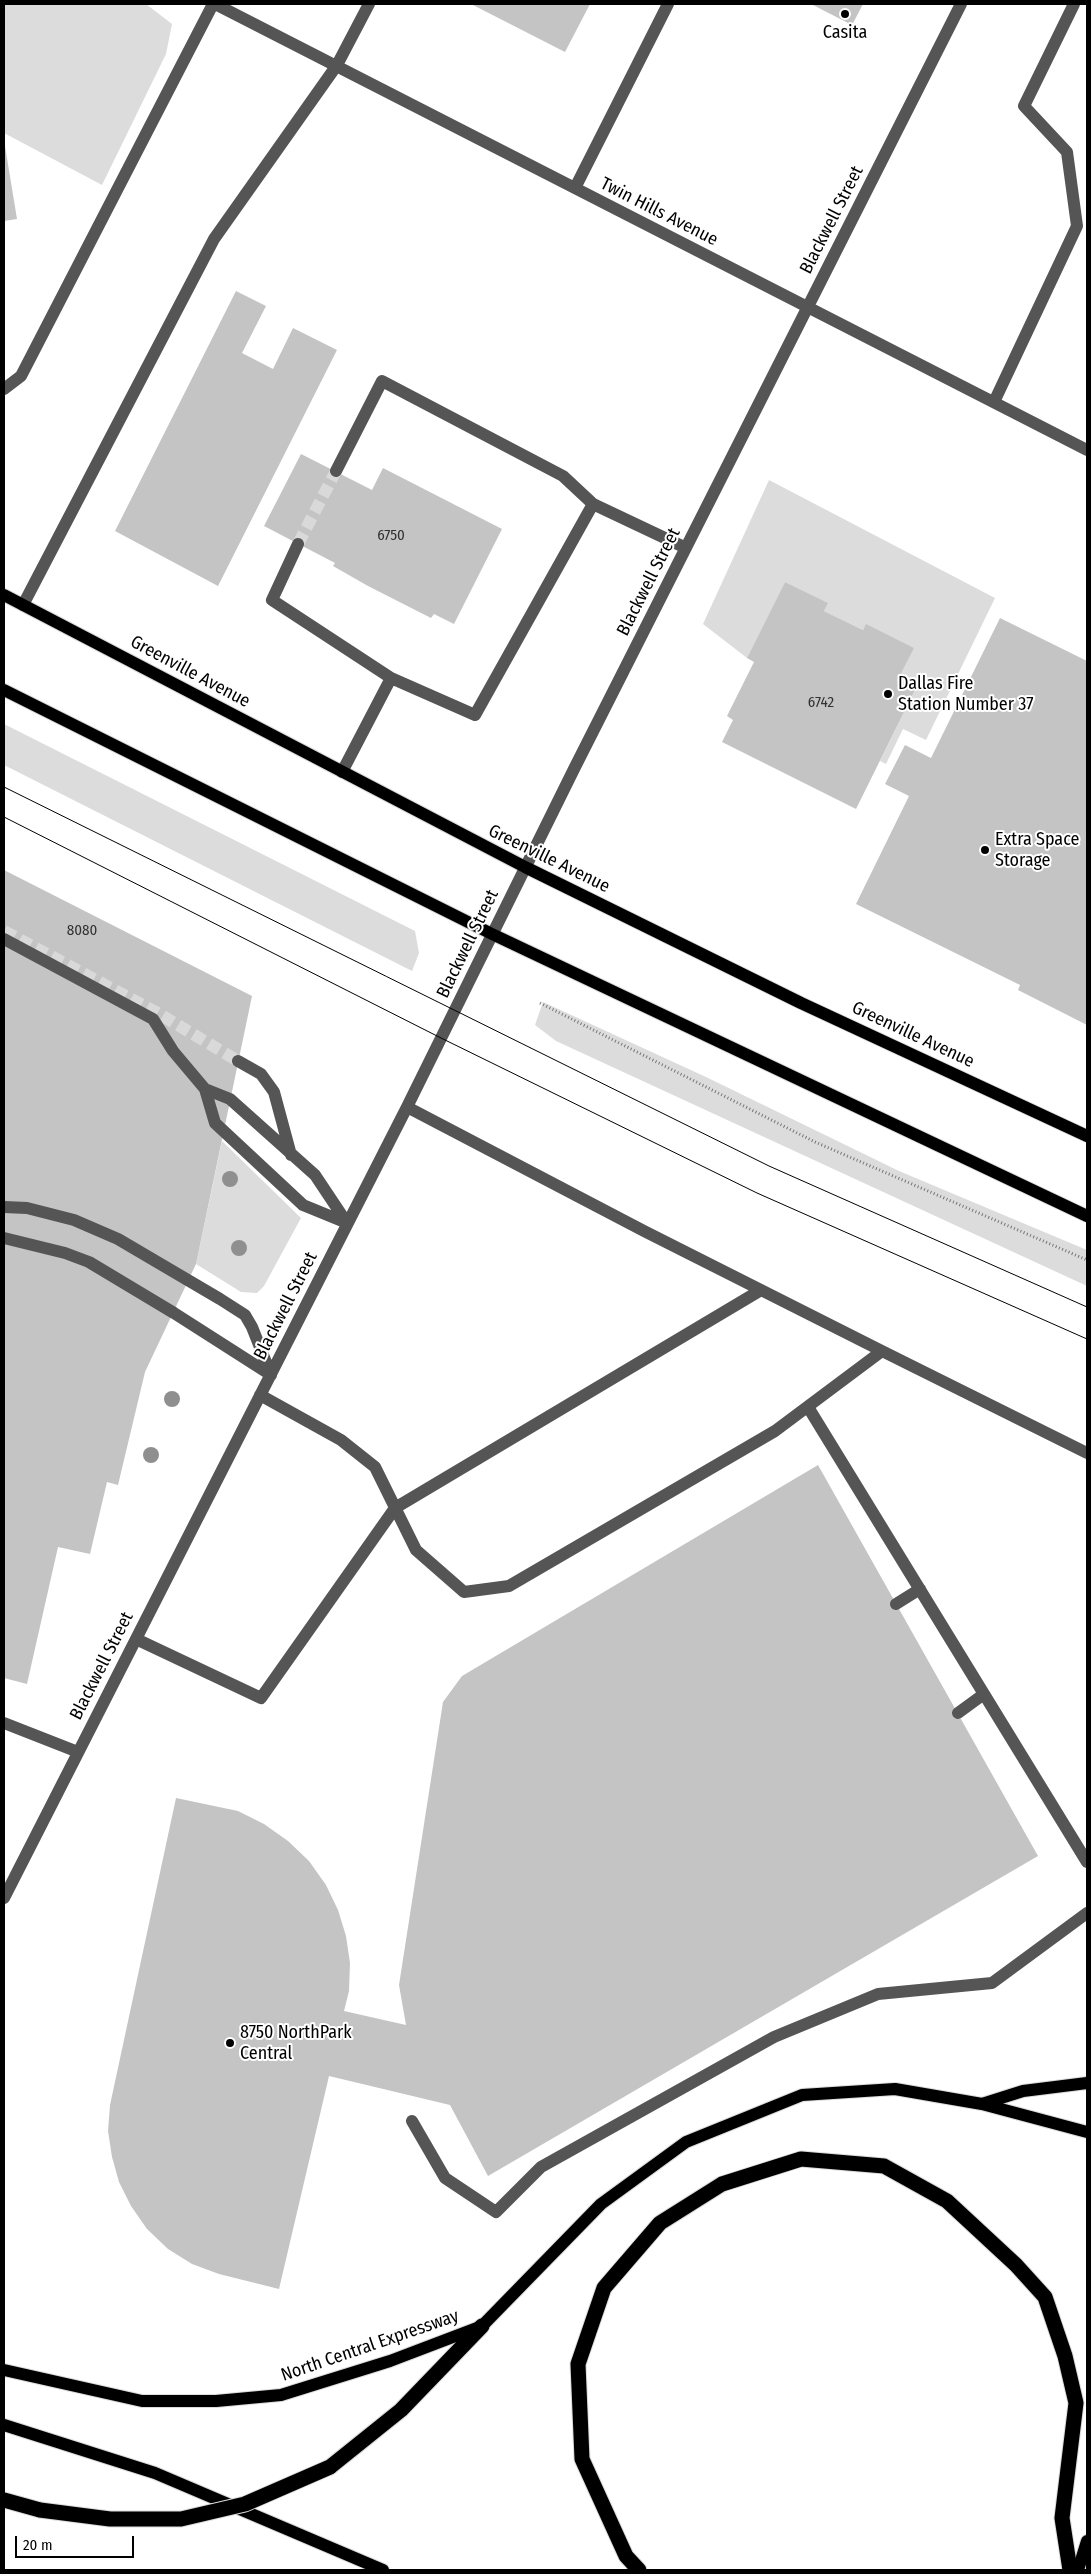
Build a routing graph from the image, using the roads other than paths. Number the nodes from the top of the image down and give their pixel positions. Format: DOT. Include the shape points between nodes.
graph roads {
  1 [pos="214,4"];
  2 [pos="369,4"];
  3 [pos="668,4"];
  4 [pos="961,4"];
  5 [pos="1074,4"];
  6 [pos="337,65"];
  7 [pos="575,188"];
  8 [pos="1082,228"];
  9 [pos="808,308"];
  10 [pos="4,389"];
  11 [pos="994,402"];
  12 [pos="1087,450"];
  13 [pos="336,471"];
  14 [pos="593,504"];
  15 [pos="298,544"];
  16 [pos="686,548"];
  17 [pos="4,595"];
  18 [pos="23,605"];
  19 [pos="4,608"];
  20 [pos="390,678"];
  21 [pos="4,690"];
  22 [pos="342,772"];
  23 [pos="524,868"];
  24 [pos="492,934"];
  25 [pos="4,939"];
  26 [pos="238,1060"];
  27 [pos="205,1089"];
  28 [pos="407,1107"];
  29 [pos="1087,1136"];
  30 [pos="291,1155"];
  31 [pos="4,1207"];
  32 [pos="1087,1216"];
  33 [pos="348,1223"];
  34 [pos="4,1238"];
  35 [pos="761,1290"];
  36 [pos="882,1351"];
  37 [pos="271,1374"];
  38 [pos="260,1395"];
  39 [pos="808,1406"];
  40 [pos="1087,1453"];
  41 [pos="395,1508"];
  42 [pos="920,1589"];
  43 [pos="896,1604"];
  44 [pos="136,1639"];
  45 [pos="984,1694"];
  46 [pos="958,1713"];
  47 [pos="4,1722"];
  48 [pos="78,1752"];
  49 [pos="1087,1862"];
  50 [pos="4,1898"];
  51 [pos="1087,1913"];
  52 [pos="1087,2083"];
  53 [pos="982,2104"];
  54 [pos="412,2121"];
  55 [pos="1087,2132"];
  56 [pos="482,2326"];
  57 [pos="4,2370"];
  58 [pos="4,2425"];
  59 [pos="4,2500"];
  60 [pos="1087,2541"];
  61 [pos="383,2570"];
  62 [pos="639,2570"];
  63 [pos="1070,2570"];
  64 [pos="1078,2570"];
  1 -- 6 [label="street, Twin Hills Avenue"];
  1 -- 10 [label="street" via="21,376"];
  2 -- 6 [label="street"];
  3 -- 7 [label="street"];
  4 -- 9 [label="street, Blackwell Street"];
  5 -- 8 [label="street" via="1024,106 1067,152"];
  6 -- 7 [label="street, Twin Hills Avenue"];
  6 -- 18 [label="street" via="214,239"];
  7 -- 9 [label="street, Twin Hills Avenue"];
  8 -- 11 [label="street"];
  9 -- 11 [label="street, Twin Hills Avenue"];
  9 -- 16 [label="street, Blackwell Street"];
  11 -- 12 [label="street, Twin Hills Avenue"];
  13 -- 14 [label="street" via="382,381 563,476"];
  14 -- 16 [label="street"];
  14 -- 20 [label="street" via="475,715"];
  15 -- 20 [label="street" via="272,600"];
  16 -- 23 [label="street, Blackwell Street"];
  17 -- 18 [label="main road, Greenville Avenue"];
  18 -- 19 [label="main road"];
  18 -- 22 [label="main road, Greenville Avenue"];
  20 -- 22 [label="street"];
  21 -- 24 [label="main road"];
  22 -- 23 [label="main road, Greenville Avenue"];
  23 -- 24 [label="street, Blackwell Street"];
  23 -- 29 [label="main road, Greenville Avenue" via="801,1003"];
  24 -- 28 [label="street, Blackwell Street"];
  24 -- 32 [label="main road"];
  25 -- 27 [label="street" via="153,1019 173,1051"];
  26 -- 30 [label="street" via="261,1074 274,1092"];
  27 -- 30 [label="street" via="230,1099"];
  27 -- 33 [label="street" via="215,1123 230,1138 303,1205"];
  28 -- 33 [label="street, Blackwell Street"];
  28 -- 35 [label="street"];
  30 -- 33 [label="street" via="315,1175"];
  31 -- 37 [label="street" via="27,1208 74,1220 118,1239 220,1299 245,1315"];
  33 -- 37 [label="street, Blackwell Street"];
  34 -- 37 [label="street" via="89,1262"];
  35 -- 36 [label="street"];
  35 -- 41 [label="street"];
  36 -- 39 [label="street"];
  36 -- 40 [label="street"];
  37 -- 38 [label="street, Blackwell Street"];
  38 -- 41 [label="street" via="341,1440 375,1466"];
  38 -- 44 [label="street, Blackwell Street"];
  39 -- 41 [label="street" via="775,1430 510,1586 464,1592 416,1550"];
  39 -- 42 [label="street"];
  41 -- 44 [label="street" via="261,1698"];
  42 -- 43 [label="street"];
  42 -- 45 [label="street"];
  44 -- 48 [label="street, Blackwell Street"];
  45 -- 46 [label="street"];
  45 -- 49 [label="street"];
  47 -- 48 [label="street"];
  48 -- 50 [label="street, Blackwell Street"];
  51 -- 54 [label="street" via="992,1983 878,1994 774,2036 541,2167 496,2212 445,2178"];
  52 -- 53 [label="main road" via="1023,2091"];
  53 -- 55 [label="main road"];
  53 -- 56 [label="main road" via="895,2089 802,2095 686,2142 601,2204"];
  56 -- 57 [label="main road, North Central Expressway" via="390,2361 281,2396 216,2401 142,2401"];
  56 -- 59 [label="highway, bridge" via="401,2410 330,2467 245,2504 180,2519 110,2519 40,2510"];
  58 -- 61 [label="main road" via="155,2473"];
  60 -- 64 [label="main road"];
  62 -- 63 [label="highway" via="626,2556 582,2459 578,2364 604,2288 660,2223 722,2184 801,2159 884,2166 947,2201 1016,2265 1045,2297 1065,2356 1076,2403 1062,2518"];
}
